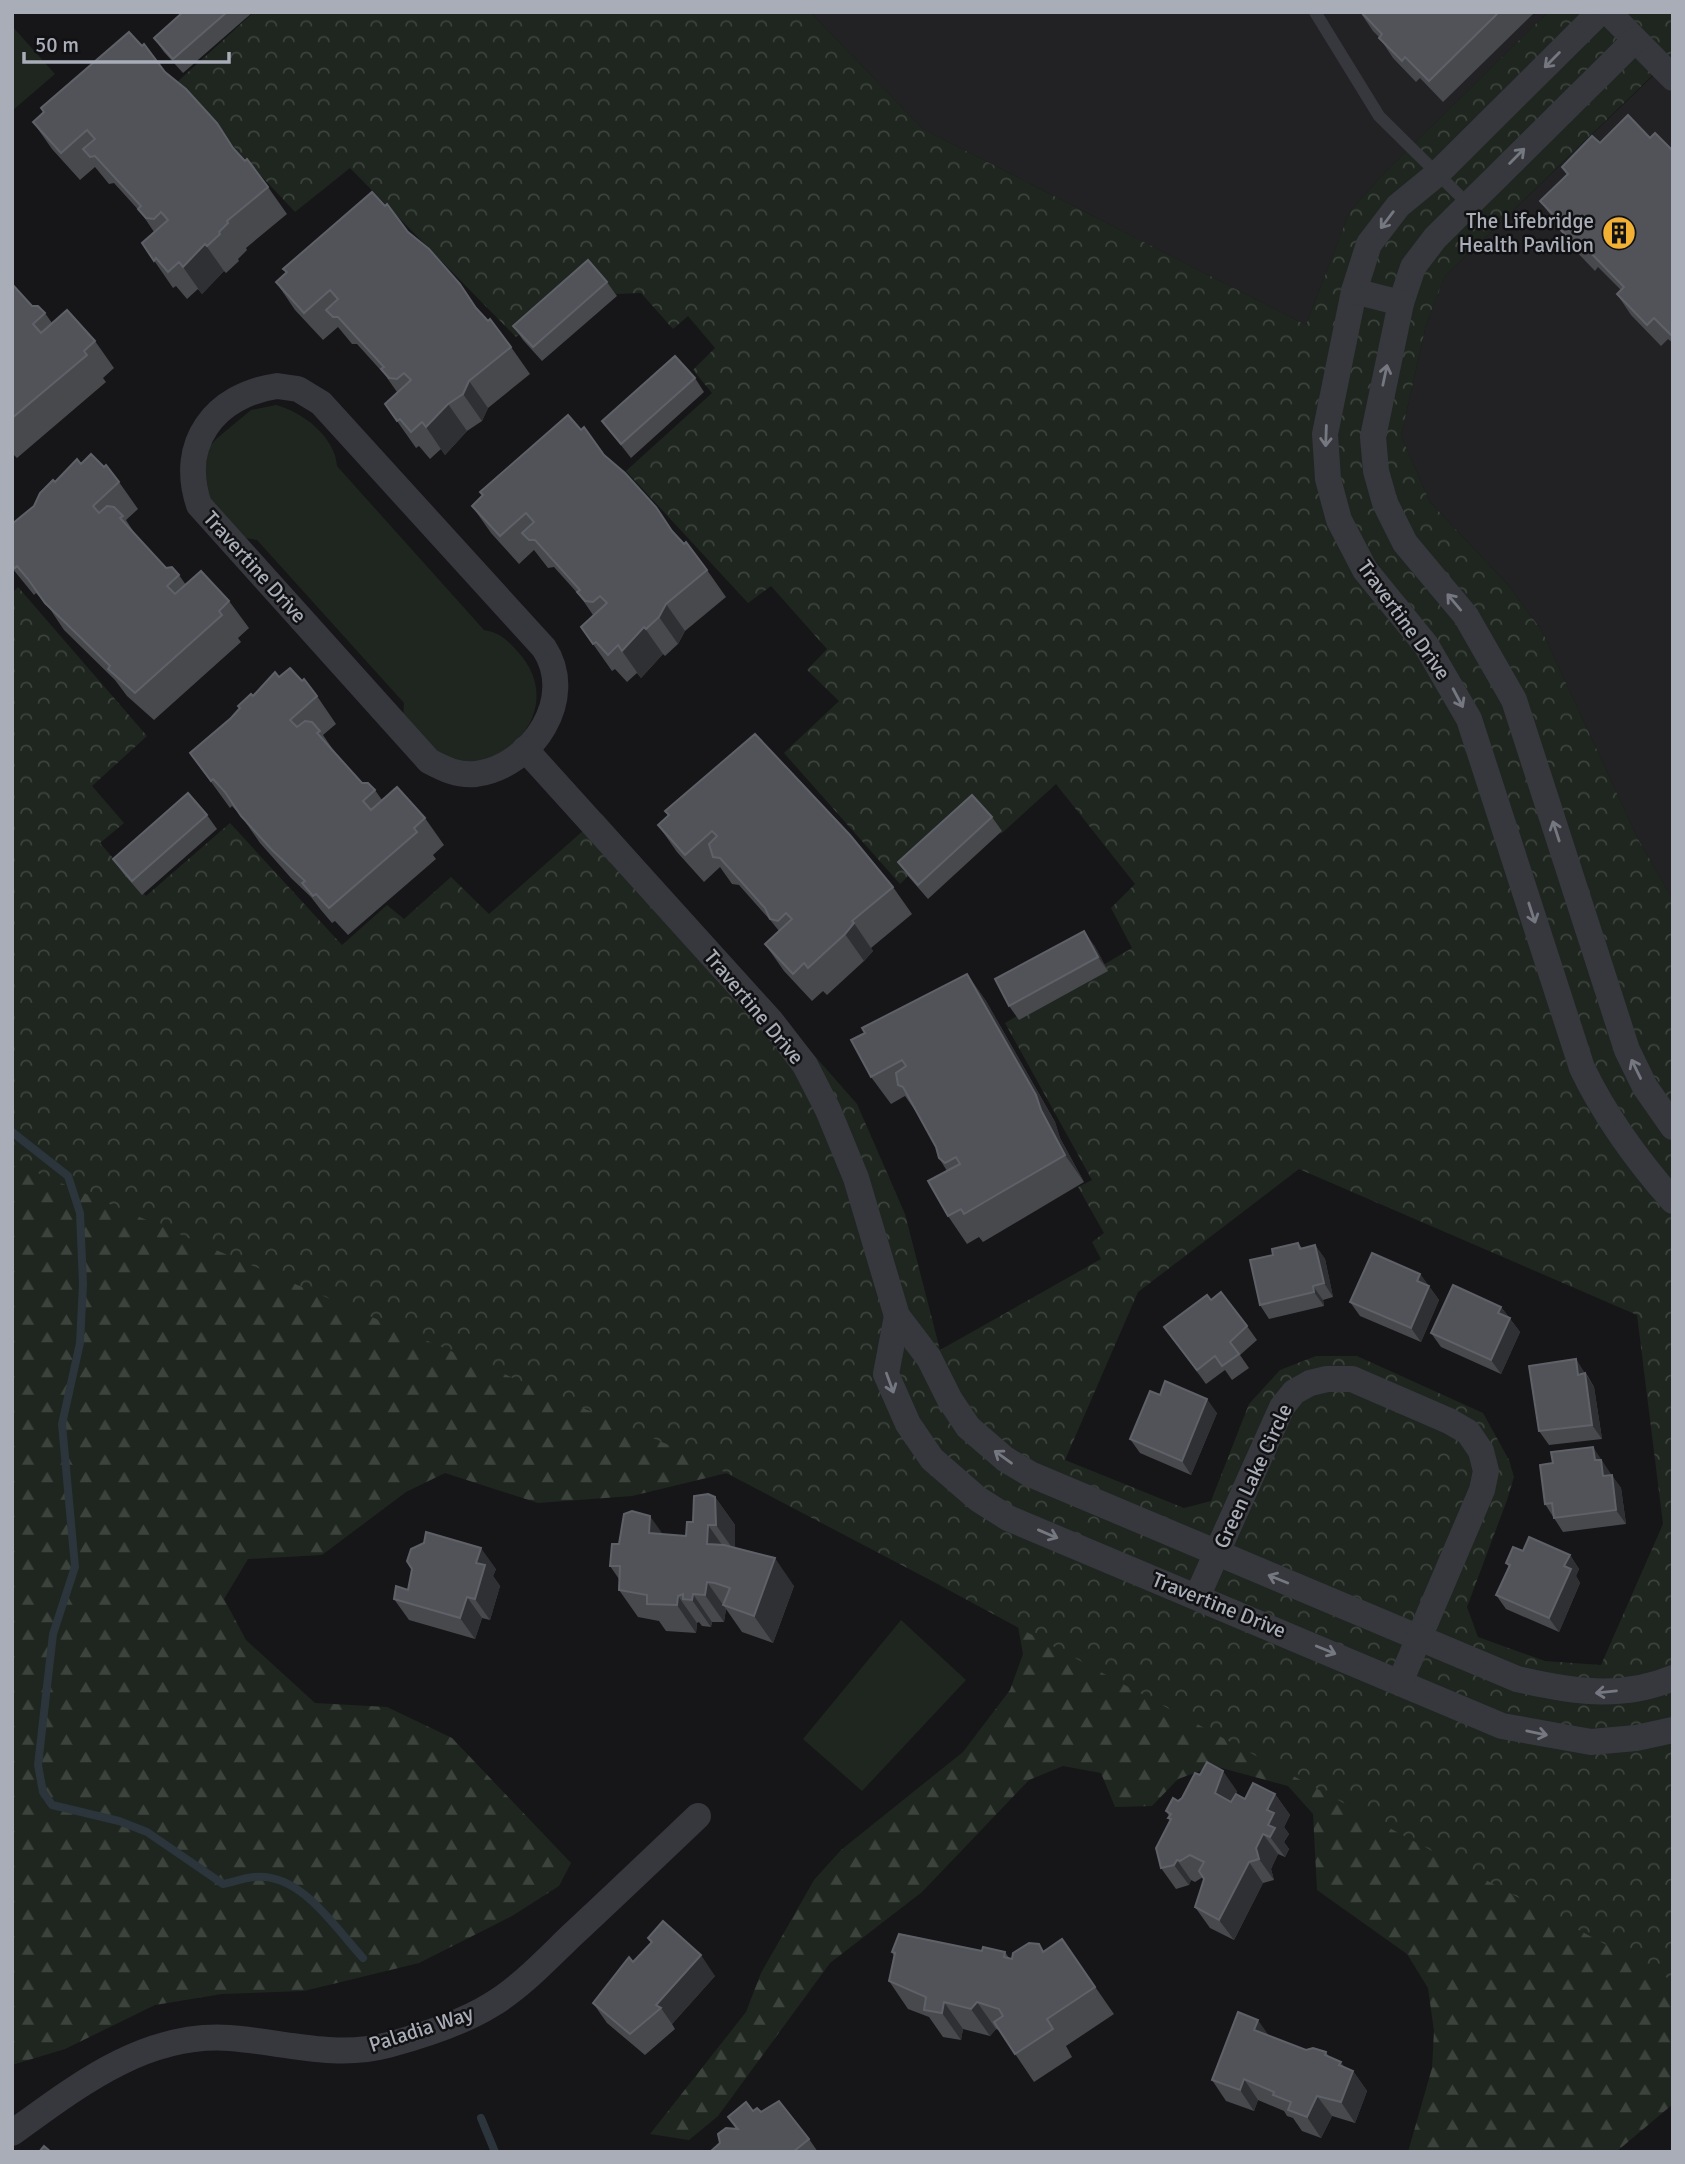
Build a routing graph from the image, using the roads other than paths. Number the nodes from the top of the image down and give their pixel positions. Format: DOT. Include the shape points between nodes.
graph roads {
  1 [pos="1315,12"];
  2 [pos="1600,12"];
  3 [pos="1608,12"];
  4 [pos="1635,40"];
  5 [pos="1673,78"];
  6 [pos="1437,174"];
  7 [pos="1468,204"];
  8 [pos="1354,291"];
  9 [pos="1401,303"];
  10 [pos="525,749"];
  11 [pos="1673,1127"];
  12 [pos="1673,1201"];
  13 [pos="897,1317"];
  14 [pos="1216,1554"];
  15 [pos="1197,1597"];
  16 [pos="1419,1638"];
  17 [pos="1673,1678"];
  18 [pos="1401,1680"];
  19 [pos="1673,1730"];
  20 [pos="698,1816"];
  21 [pos="12,2133"];
  1 -- 6 [label="lane" via="1379,116"];
  2 -- 6 [label="street, Travertine Drive, one-way"];
  3 -- 4 [label="street"];
  4 -- 5 [label="street"];
  7 -- 4 [label="street, one-way"];
  6 -- 7 [label="lane"];
  6 -- 8 [label="street, Travertine Drive, one-way" via="1398,206 1369,244"];
  7 -- 9 [label="street" via="1413,267"];
  8 -- 9 [label="street"];
  8 -- 12 [label="street, Travertine Drive, one-way" via="1325,434 1328,479 1339,520 1364,570 1426,645 1469,719 1582,1068 1618,1133"];
  11 -- 9 [label="street, one-way" via="1645,1087 1627,1050 1514,700 1466,617 1405,543 1385,503 1373,437"];
  10 -- 10 [label="street, Travertine Drive" via="545,726 555,704 554,663 544,648 321,404 299,389 277,386 232,401 204,429 192,456 191,482 199,505 429,761 452,773 476,774"];
  10 -- 13 [label="street, Travertine Drive" via="771,1021 805,1065 856,1178"];
  14 -- 13 [label="street, Travertine Drive, one-way" via="1005,1459 968,1427 929,1357"];
  13 -- 15 [label="street, Travertine Drive, one-way" via="886,1374 908,1424 940,1466 1008,1518"];
  14 -- 15 [label="street, Green Lake Circle"];
  16 -- 14 [label="street, Travertine Drive, one-way"];
  14 -- 16 [label="street, Green Lake Circle" via="1282,1407 1294,1392 1327,1378 1352,1379 1449,1421 1468,1432 1481,1451 1486,1471 1482,1490"];
  15 -- 18 [label="street, Travertine Drive, one-way"];
  17 -- 16 [label="street, Travertine Drive, one-way" via="1628,1690 1592,1693 1564,1689 1517,1679"];
  16 -- 18 [label="street, Green Lake Circle"];
  18 -- 19 [label="street, Travertine Drive, one-way" via="1502,1726 1556,1737 1591,1742"];
  20 -- 21 [label="street, Paladia Way" via="527,1978 468,2017 387,2045 347,2051 231,2038 162,2045 83,2082"];
}
